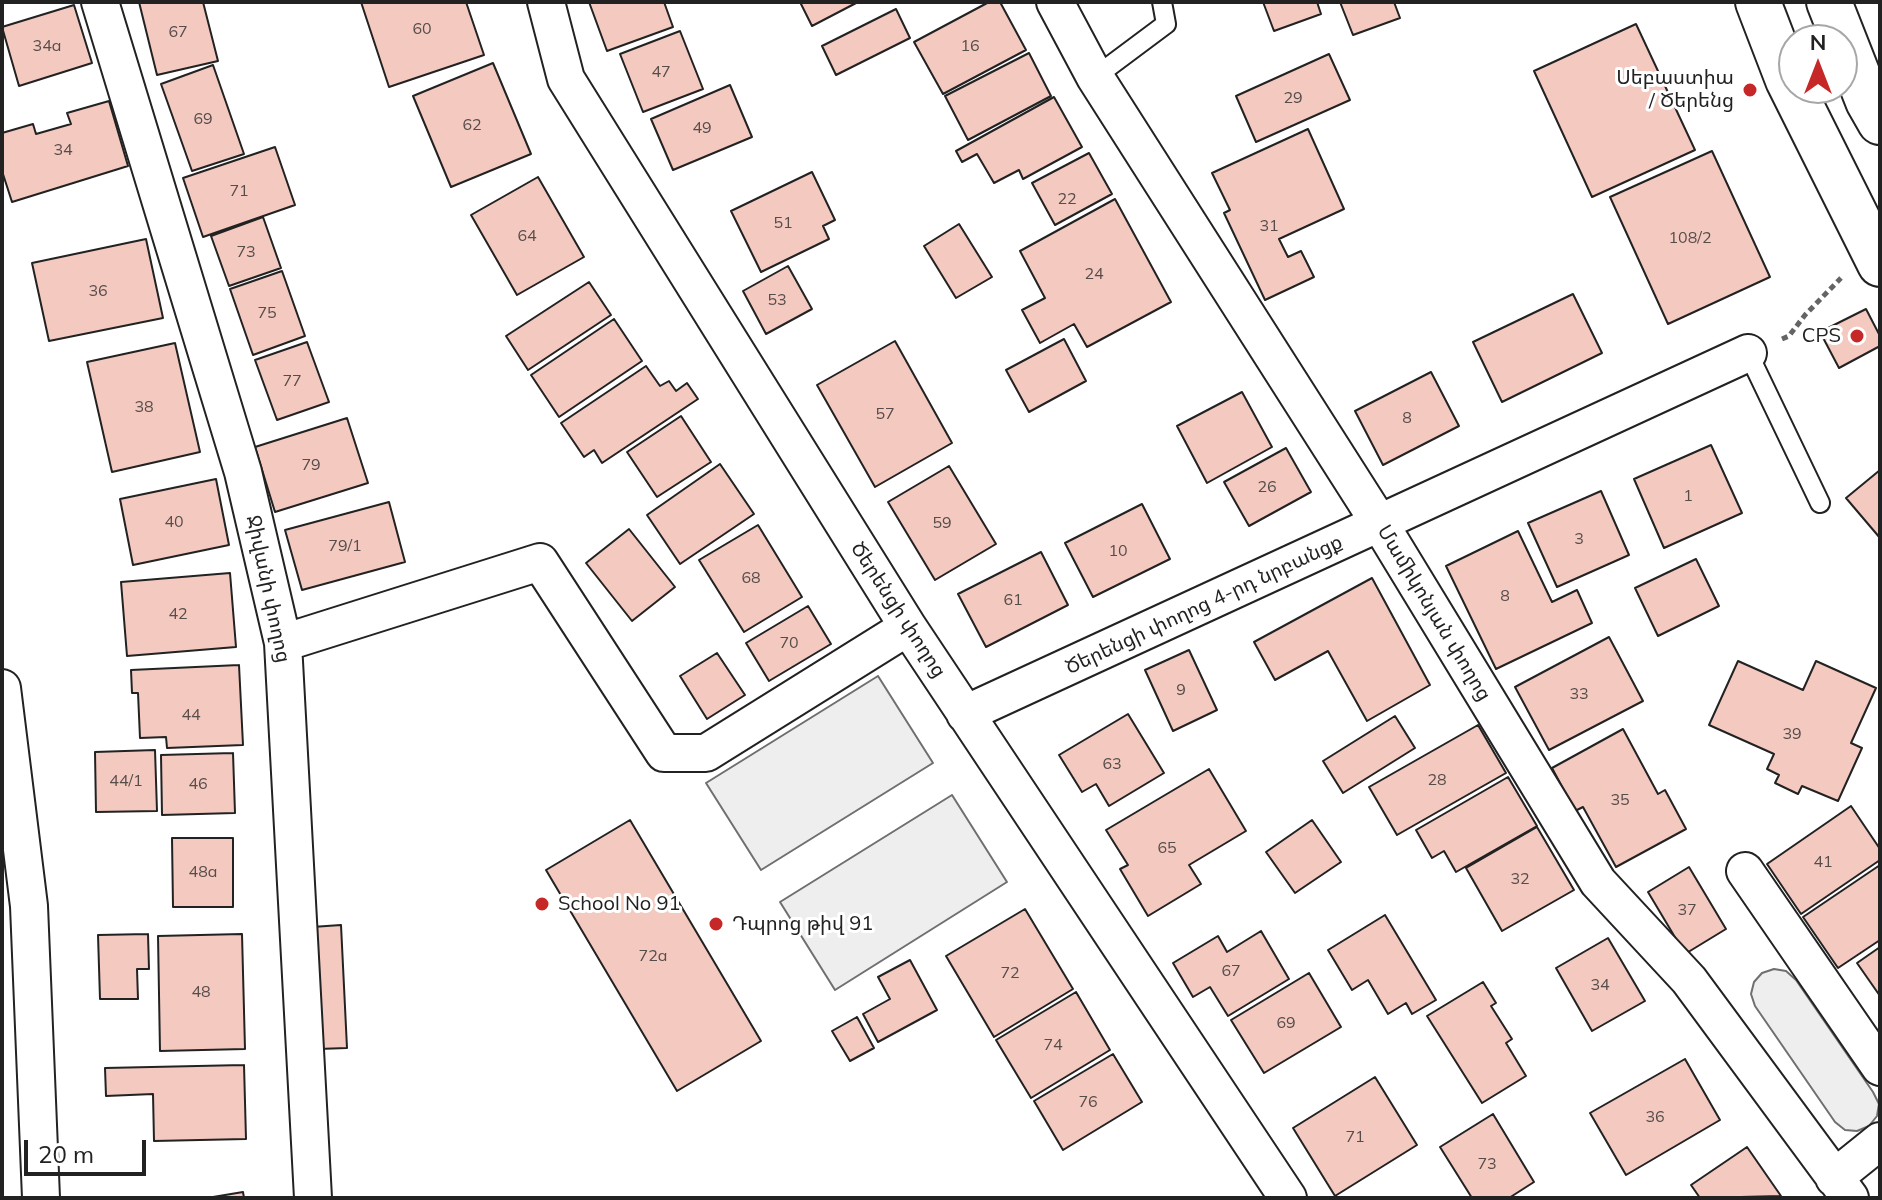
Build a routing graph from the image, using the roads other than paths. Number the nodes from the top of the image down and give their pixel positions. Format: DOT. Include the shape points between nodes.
graph roads {
  1 [pos="100,2"];
  2 [pos="546,2"];
  3 [pos="1055,2"];
  4 [pos="1162,2"];
  5 [pos="1758,2"];
  6 [pos="1829,2"];
  7 [pos="1095,77"];
  8 [pos="1880,122"];
  9 [pos="1864,267"];
  10 [pos="1748,353"];
  11 [pos="1820,503"];
  12 [pos="1380,524"];
  13 [pos="908,627"];
  14 [pos="283,643"];
  15 [pos="2,688"];
  16 [pos="965,714"];
  17 [pos="1745,871"];
  18 [pos="1880,1067"];
  19 [pos="1880,1141"];
  20 [pos="1842,1188"];
  21 [pos="41,1198"];
  22 [pos="313,1198"];
  23 [pos="1288,1198"];
  1 -- 14 [label="street, Ջիվանի փողոց" via="243,472"];
  2 -- 13 [label="street, Ծերենցի փողոց" via="566,79"];
  3 -- 7 [label="street, Մամիկոնյան փողոց"];
  4 -- 7 [label="lane" via="1166,24"];
  5 -- 9 [label="main road"];
  6 -- 8 [label="main road"];
  7 -- 12 [label="street, Մամիկոնյան փողոց"];
  10 -- 11 [label="lane"];
  10 -- 12 [label="street, Ծերենցի փողոց 4-րդ նրբանցք"];
  12 -- 16 [label="street, Ծերենցի փողոց 4-րդ նրբանցք"];
  12 -- 20 [label="street, Մամիկոնյան փողոց" via="1598,882 1689,980"];
  13 -- 14 [label="street" via="706,753 664,753 540,562"];
  13 -- 16 [label="street, Ծերենցի փողոց"];
  14 -- 22 [label="street, Ջիվանի փողոց"];
  15 -- 21 [label="street" via="29,906"];
  16 -- 23 [label="street, Ծերենցի փողոց"];
  17 -- 18 [label="street"];
  19 -- 20 [label="street"];
}
